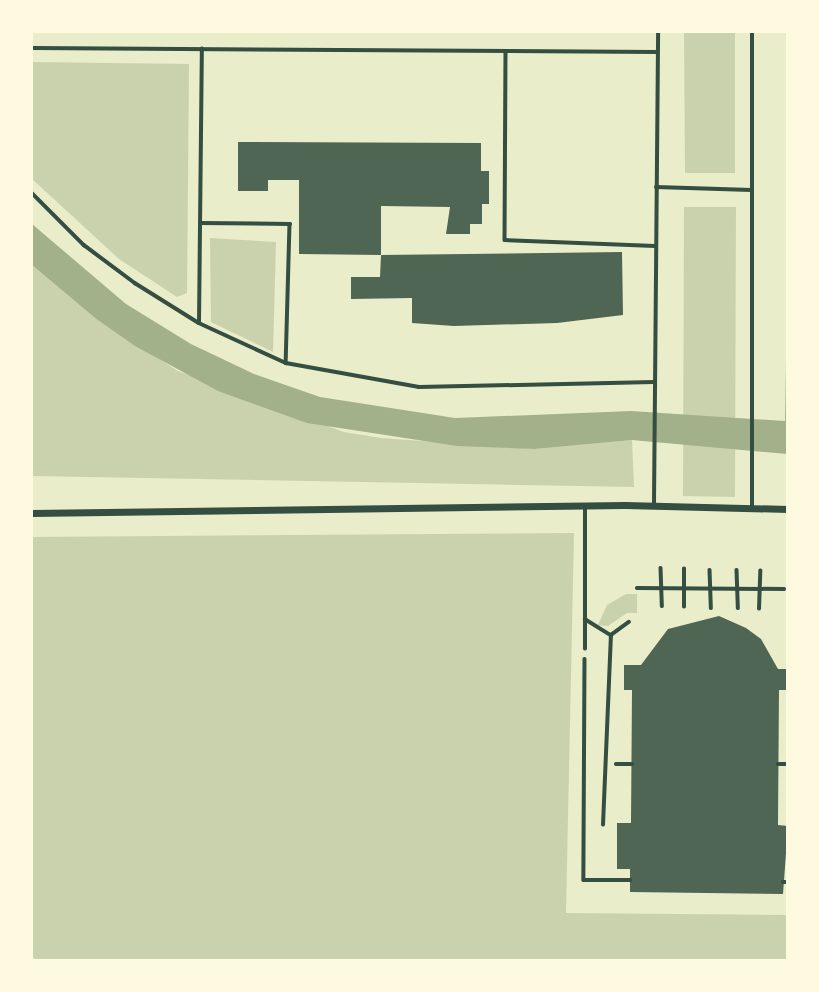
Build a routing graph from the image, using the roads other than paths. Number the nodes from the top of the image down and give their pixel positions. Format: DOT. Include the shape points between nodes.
graph roads {
  1 [pos="658,32"];
  2 [pos="752,32"];
  3 [pos="32,48"];
  4 [pos="202,49"];
  5 [pos="506,51"];
  6 [pos="657,52"];
  7 [pos="656,187"];
  8 [pos="751,190"];
  9 [pos="32,194"];
  10 [pos="200,223"];
  11 [pos="655,246"];
  12 [pos="199,323"];
  13 [pos="286,363"];
  14 [pos="654,382"];
  15 [pos="585,506"];
  16 [pos="654,506"];
  17 [pos="752,508"];
  18 [pos="788,509"];
  19 [pos="32,513"];
  20 [pos="585,619"];
  21 [pos="629,622"];
  22 [pos="611,635"];
  23 [pos="585,649"];
  24 [pos="603,825"];
  1 -- 6 [label="lane"];
  2 -- 8 [label="lane"];
  3 -- 4 [label="lane"];
  4 -- 5 [label="lane"];
  4 -- 10 [label="lane"];
  5 -- 6 [label="lane"];
  5 -- 11 [label="lane" via="505,240"];
  6 -- 7 [label="lane"];
  7 -- 8 [label="lane"];
  7 -- 11 [label="lane"];
  8 -- 17 [label="lane"];
  9 -- 12 [label="lane" via="84,245"];
  10 -- 12 [label="lane"];
  10 -- 13 [label="lane" via="290,223"];
  11 -- 14 [label="lane"];
  12 -- 13 [label="lane"];
  13 -- 14 [label="lane" via="419,387"];
  14 -- 16 [label="lane"];
  15 -- 16 [label="street"];
  15 -- 19 [label="street"];
  15 -- 20 [label="lane"];
  16 -- 17 [label="street"];
  17 -- 18 [label="street"];
  20 -- 22 [label="lane"];
  20 -- 23 [label="lane"];
  21 -- 22 [label="lane"];
  22 -- 24 [label="lane"];
}
